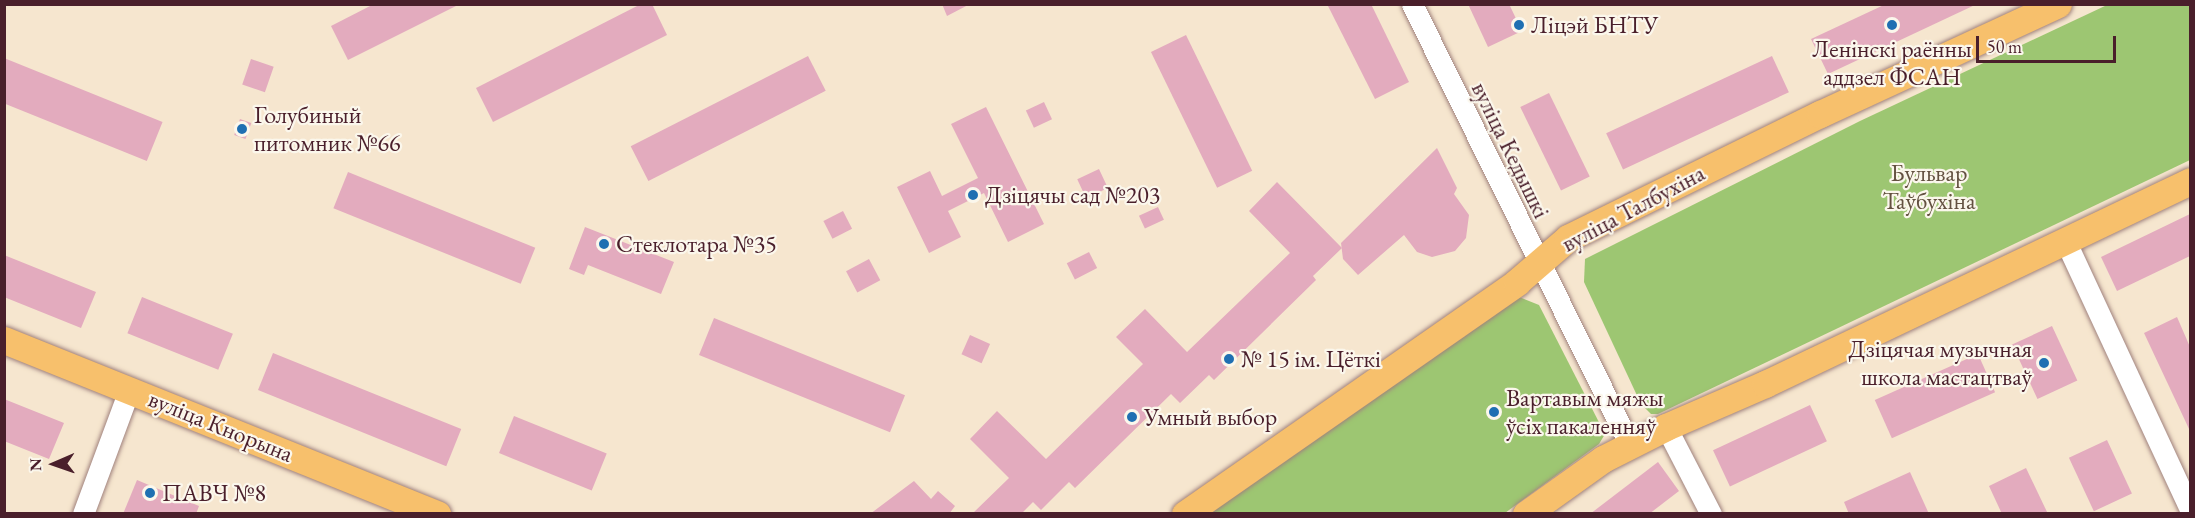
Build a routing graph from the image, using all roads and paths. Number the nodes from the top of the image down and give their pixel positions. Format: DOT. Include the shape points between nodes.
graph roads {
  1 [pos="1412,4"];
  2 [pos="2058,4"];
  3 [pos="2190,181"];
  4 [pos="2065,240"];
  5 [pos="1537,264"];
  6 [pos="4,340"];
  7 [pos="129,390"];
  8 [pos="1666,427"];
  9 [pos="1630,446"];
  10 [pos="2190,509"];
  11 [pos="83,513"];
  12 [pos="437,513"];
  13 [pos="1185,513"];
  14 [pos="1526,513"];
  15 [pos="1711,513"];
  1 -- 5 [label="street, вуліца Кедышкі"];
  2 -- 5 [label="main road, вуліца Талбухіна" via="1626,208 1568,238"];
  3 -- 4 [label="main road"];
  4 -- 8 [label="main road" via="1765,384"];
  4 -- 10 [label="street"];
  5 -- 9 [label="street, вуліца Кедышкі"];
  5 -- 13 [label="main road, вуліца Талбухіна"];
  6 -- 7 [label="main road, вуліца Кнорына"];
  7 -- 11 [label="street"];
  7 -- 12 [label="main road, вуліца Кнорына"];
  8 -- 9 [label="main road"];
  8 -- 15 [label="street"];
  9 -- 14 [label="main road" via="1603,459"];
}
